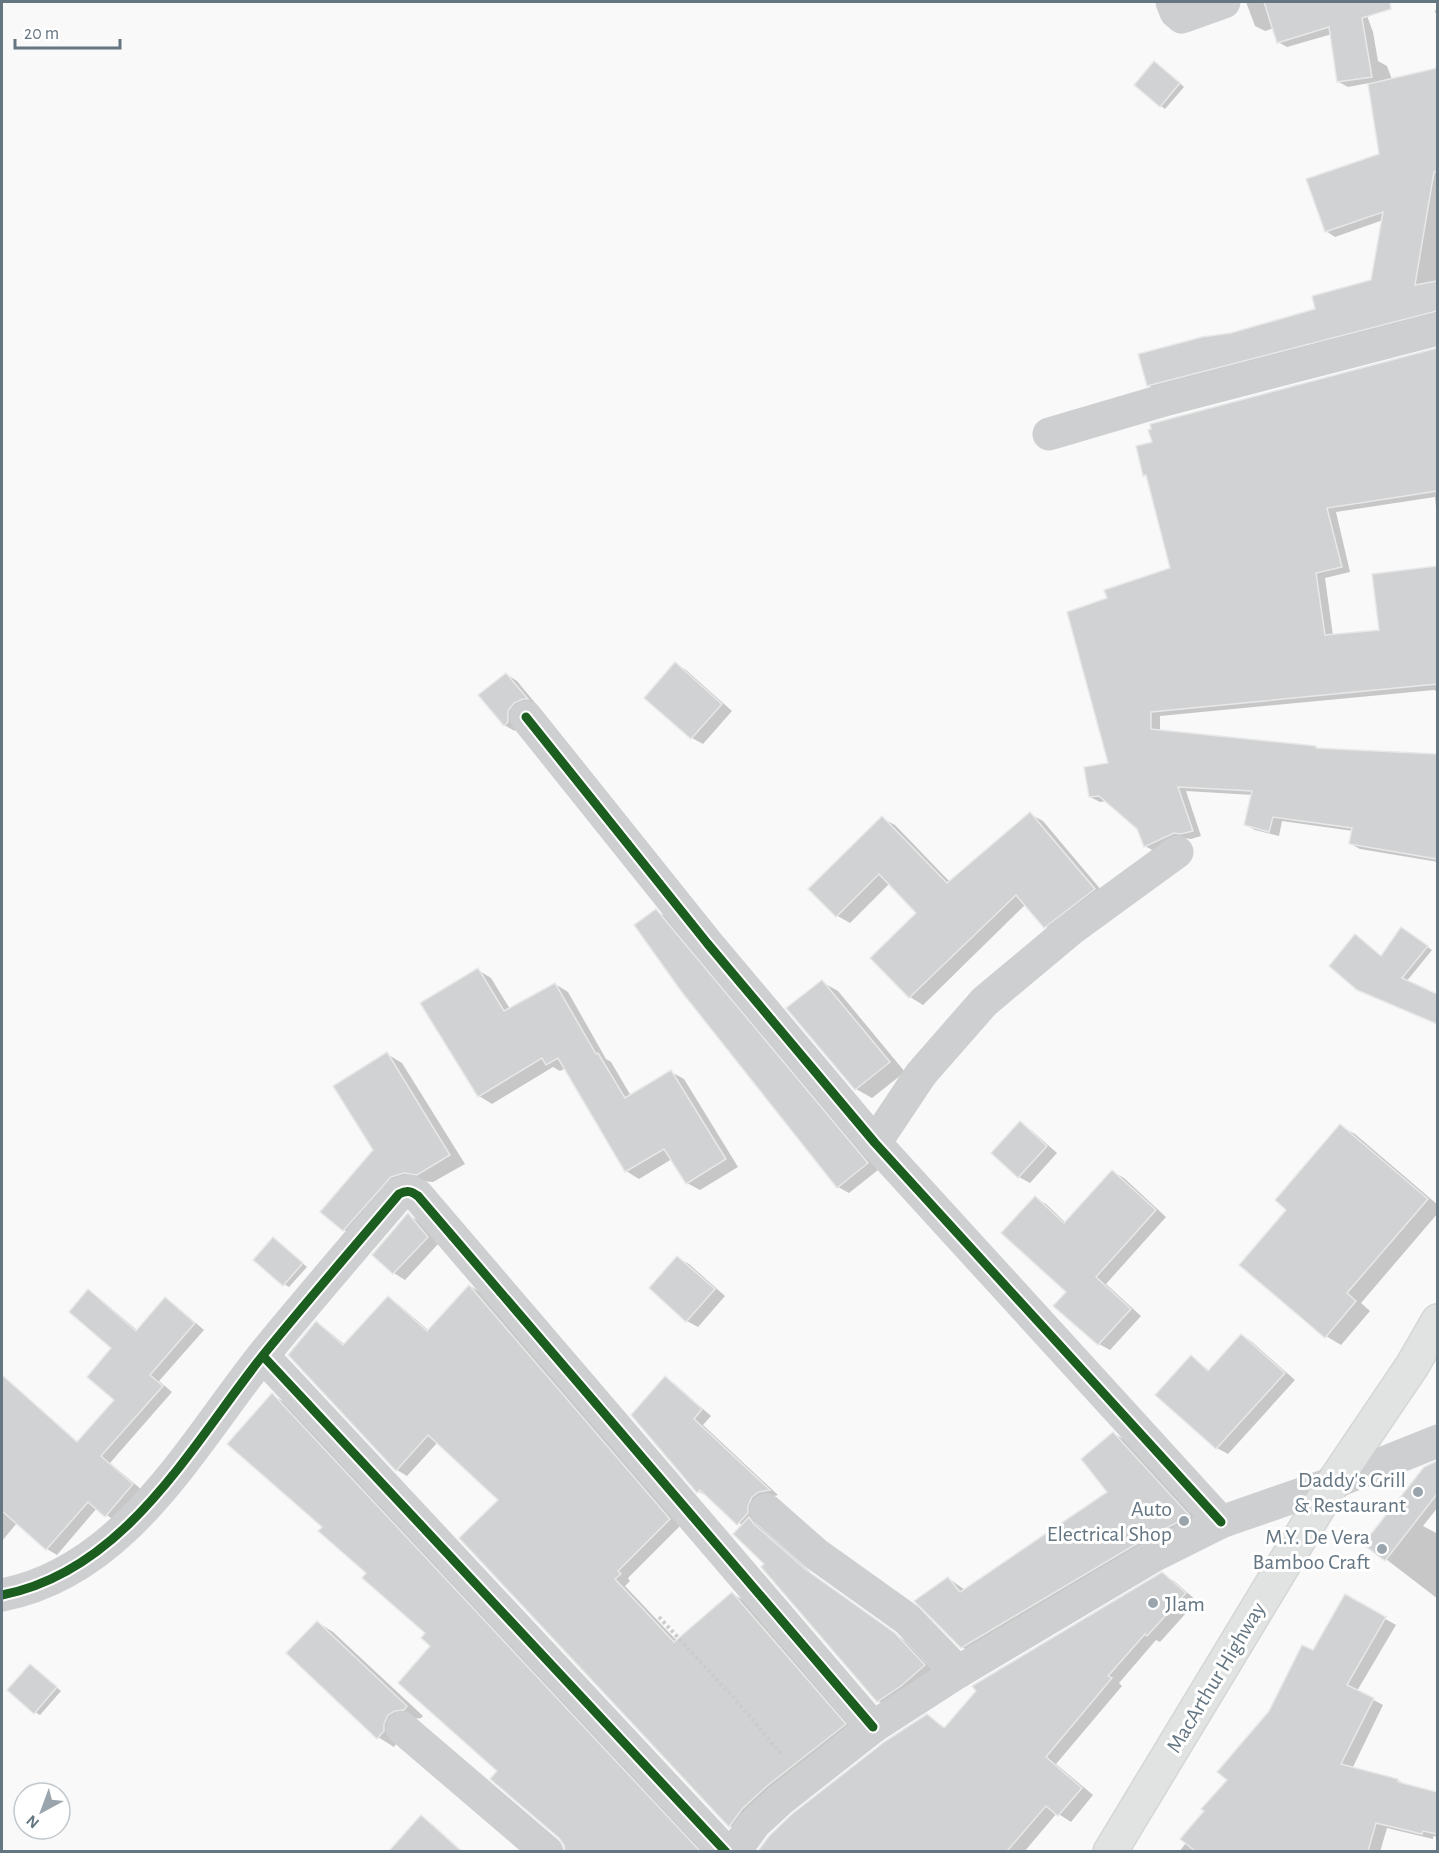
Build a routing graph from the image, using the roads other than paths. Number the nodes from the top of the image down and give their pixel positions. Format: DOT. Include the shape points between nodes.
graph roads {
  1 [pos="1172,2"];
  2 [pos="1224,2"];
  3 [pos="1437,329"];
  4 [pos="1049,434"];
  5 [pos="526,717"];
  6 [pos="1177,852"];
  7 [pos="875,1143"];
  8 [pos="1437,1321"];
  9 [pos="263,1356"];
  10 [pos="1437,1441"];
  11 [pos="1333,1483"];
  12 [pos="766,1510"];
  13 [pos="1221,1521"];
  14 [pos="2,1595"];
  15 [pos="958,1672"];
  16 [pos="873,1727"];
  17 [pos="402,1728"];
  18 [pos="547,1851"];
  19 [pos="726,1851"];
  20 [pos="734,1851"];
  21 [pos="1110,1851"];
  1 -- 2 [label="street" via="1182,17"];
  3 -- 4 [label="street"];
  5 -- 7 [label="street" via="707,943"];
  6 -- 7 [label="street" via="1070,930 984,1002 921,1074"];
  7 -- 13 [label="street"];
  8 -- 11 [label="highway, MacArthur Highway" via="1412,1366"];
  9 -- 14 [label="street" via="198,1445 126,1527 80,1563 41,1583"];
  9 -- 16 [label="street" via="399,1194 412,1191"];
  9 -- 19 [label="street"];
  10 -- 11 [label="street"];
  11 -- 13 [label="street"];
  11 -- 21 [label="highway, MacArthur Highway"];
  12 -- 15 [label="street" via="816,1554 907,1619"];
  13 -- 15 [label="street" via="1152,1556"];
  15 -- 16 [label="street"];
  16 -- 20 [label="street" via="780,1800"];
  17 -- 18 [label="street"];
}
